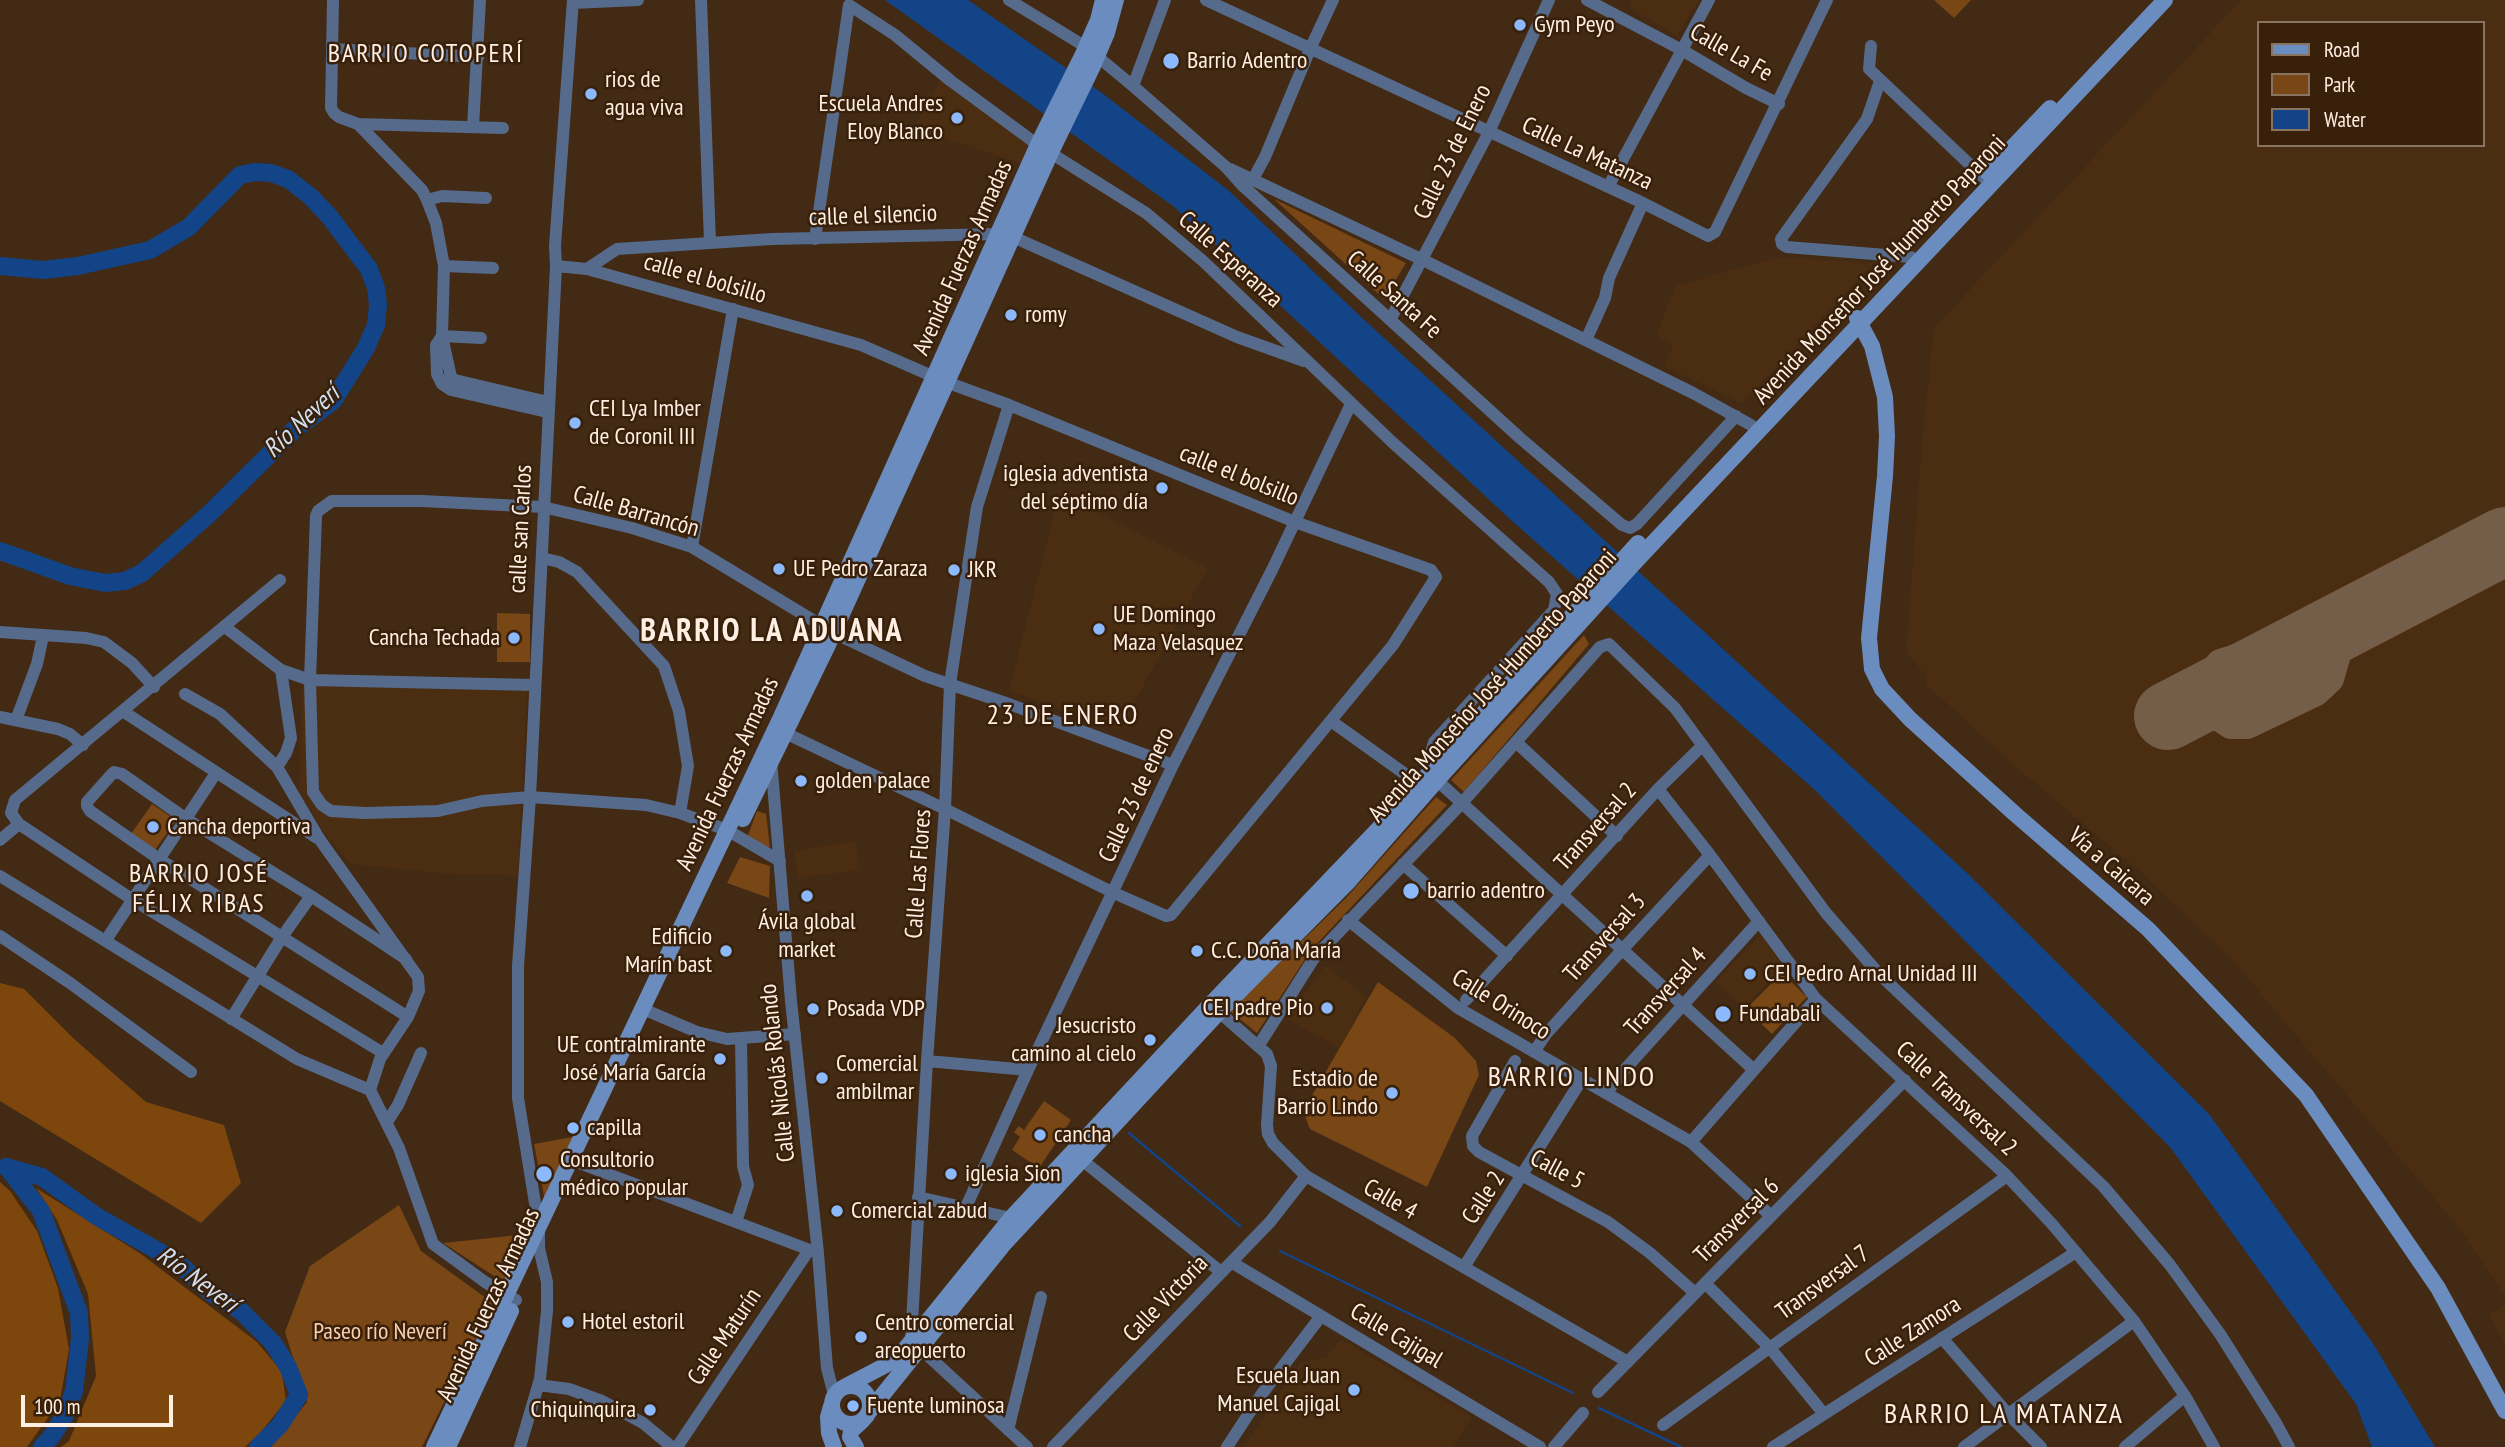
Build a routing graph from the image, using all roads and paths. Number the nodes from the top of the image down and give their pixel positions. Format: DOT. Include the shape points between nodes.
graph roads {
  1 [pos="333,0"];
  2 [pos="481,0"];
  3 [pos="638,0"];
  4 [pos="701,0"];
  5 [pos="1009,0"];
  6 [pos="1103,0"];
  7 [pos="1116,0"];
  8 [pos="1165,0"];
  9 [pos="1206,0"];
  10 [pos="1333,0"];
  11 [pos="1549,0"];
  12 [pos="1587,0"];
  13 [pos="1709,0"];
  14 [pos="1827,0"];
  15 [pos="2152,0"];
  16 [pos="2165,0"];
  17 [pos="573,2"];
  18 [pos="845,2"];
  19 [pos="1871,46"];
  20 [pos="1311,47"];
  21 [pos="332,49"];
  22 [pos="1682,50"];
  23 [pos="1090,55"];
  24 [pos="478,57"];
  25 [pos="1880,81"];
  26 [pos="1133,86"];
  27 [pos="1779,104"];
  28 [pos="358,124"];
  29 [pos="473,127"];
  30 [pos="503,128"];
  31 [pos="1489,132"];
  32 [pos="1045,146"];
  33 [pos="1226,167"];
  34 [pos="1984,178"];
  35 [pos="1253,179"];
  36 [pos="1608,187"];
  37 [pos="486,198"];
  38 [pos="427,200"];
  39 [pos="1643,203"];
  40 [pos="1006,235"];
  41 [pos="815,239"];
  42 [pos="710,242"];
  43 [pos="1911,257"];
  44 [pos="1423,260"];
  45 [pos="444,266"];
  46 [pos="556,266"];
  47 [pos="493,268"];
  48 [pos="587,269"];
  49 [pos="733,309"];
  50 [pos="1390,320"];
  51 [pos="1858,320"];
  52 [pos="442,336"];
  53 [pos="481,338"];
  54 [pos="1586,341"];
  55 [pos="1308,362"];
  56 [pos="940,380"];
  57 [pos="1352,404"];
  58 [pos="1009,405"];
  59 [pos="548,407"];
  60 [pos="1735,416"];
  61 [pos="1751,425"];
  62 [pos="543,507"];
  63 [pos="1295,522"];
  64 [pos="692,547"];
  65 [pos="1632,557"];
  66 [pos="542,558"];
  67 [pos="280,580"];
  68 [pos="226,627"];
  69 [pos="828,629"];
  70 [pos="0,632"];
  71 [pos="43,636"];
  72 [pos="281,670"];
  73 [pos="310,680"];
  74 [pos="950,684"];
  75 [pos="534,685"];
  76 [pos="154,687"];
  77 [pos="185,694"];
  78 [pos="124,712"];
  79 [pos="0,717"];
  80 [pos="16,720"];
  81 [pos="1331,721"];
  82 [pos="781,731"];
  83 [pos="1517,743"];
  84 [pos="83,745"];
  85 [pos="1702,746"];
  86 [pos="766,747"];
  87 [pos="772,763"];
  88 [pos="1173,765"];
  89 [pos="277,767"];
  90 [pos="216,773"];
  91 [pos="1428,779"];
  92 [pos="1658,789"];
  93 [pos="530,797"];
  94 [pos="1461,804"];
  95 [pos="945,809"];
  96 [pos="680,813"];
  97 [pos="185,818"];
  98 [pos="19,824"];
  99 [pos="731,834"];
  100 [pos="1617,836"];
  101 [pos="0,839"];
  102 [pos="320,840"];
  103 [pos="1710,855"];
  104 [pos="159,859"];
  105 [pos="780,861"];
  106 [pos="1402,864"];
  107 [pos="0,876"];
  108 [pos="1114,892"];
  109 [pos="1562,895"];
  110 [pos="311,896"];
  111 [pos="133,900"];
  112 [pos="1348,920"];
  113 [pos="1759,921"];
  114 [pos="0,936"];
  115 [pos="282,937"];
  116 [pos="106,940"];
  117 [pos="1622,950"];
  118 [pos="1507,956"];
  119 [pos="407,959"];
  120 [pos="257,976"];
  121 [pos="1816,999"];
  122 [pos="1466,1000"];
  123 [pos="1683,1006"];
  124 [pos="646,1011"];
  125 [pos="1219,1012"];
  126 [pos="408,1017"];
  127 [pos="231,1019"];
  128 [pos="794,1034"];
  129 [pos="741,1038"];
  130 [pos="1259,1045"];
  131 [pos="1534,1052"];
  132 [pos="383,1053"];
  133 [pos="421,1053"];
  134 [pos="927,1061"];
  135 [pos="1515,1061"];
  136 [pos="1028,1070"];
  137 [pos="1754,1070"];
  138 [pos="191,1072"];
  139 [pos="1582,1079"];
  140 [pos="1905,1080"];
  141 [pos="370,1090"];
  142 [pos="1606,1093"];
  143 [pos="387,1122"];
  144 [pos="1691,1142"];
  145 [pos="1082,1160"];
  146 [pos="575,1163"];
  147 [pos="1523,1175"];
  148 [pos="2007,1175"];
  149 [pos="1306,1176"];
  150 [pos="918,1197"];
  151 [pos="966,1207"];
  152 [pos="1771,1216"];
  153 [pos="1011,1218"];
  154 [pos="736,1222"];
  155 [pos="539,1228"];
  156 [pos="539,1248"];
  157 [pos="813,1252"];
  158 [pos="2076,1252"];
  159 [pos="1231,1262"];
  160 [pos="1464,1267"];
  161 [pos="1221,1272"];
  162 [pos="1705,1283"];
  163 [pos="1695,1293"];
  164 [pos="1041,1297"];
  165 [pos="511,1298"];
  166 [pos="1321,1316"];
  167 [pos="2134,1321"];
  168 [pos="1942,1338"];
  169 [pos="915,1345"];
  170 [pos="1770,1348"];
  171 [pos="1628,1362"];
  172 [pos="538,1385"];
  173 [pos="1598,1392"];
  174 [pos="837,1394"];
  175 [pos="2185,1396"];
  176 [pos="2505,1412"];
  177 [pos="1583,1413"];
  178 [pos="1824,1414"];
  179 [pos="2008,1414"];
  180 [pos="866,1415"];
  181 [pos="1663,1425"];
  182 [pos="1008,1430"];
  183 [pos="844,1444"];
  184 [pos="434,1447"];
  185 [pos="448,1447"];
  186 [pos="520,1447"];
  187 [pos="674,1447"];
  188 [pos="1027,1447"];
  189 [pos="1053,1447"];
  190 [pos="1227,1447"];
  191 [pos="1540,1447"];
  192 [pos="1554,1447"];
  193 [pos="1773,1447"];
  194 [pos="1964,1447"];
  195 [pos="2041,1447"];
  196 [pos="2125,1447"];
  197 [pos="2214,1447"];
  198 [pos="2289,1447"];
  1 -- 21 [label="street"];
  2 -- 24 [label="street"];
  3 -- 17 [label="street"];
  4 -- 42 [label="street"];
  5 -- 23 [label="street, Calle Santa Fe"];
  6 -- 23 [label="street, Avenida Fuerzas Armadas"];
  7 -- 23 [label="street, Avenida Fuerzas Armadas"];
  8 -- 26 [label="street"];
  9 -- 20 [label="street, Calle La Matanza"];
  10 -- 20 [label="street"];
  11 -- 31 [label="street, Calle 23 de Enero"];
  12 -- 22 [label="street, Calle La Fe"];
  13 -- 22 [label="street"];
  14 -- 27 [label="street, Calle La Matanza"];
  15 -- 34 [label="street, Avenida Monseñor José Humberto Paparoni"];
  16 -- 51 [label="street, Avenida Monseñor José Humberto Paparoni"];
  17 -- 46 [label="street, calle san Carlos"];
  18 -- 32 [label="street, Calle Esperanza"];
  18 -- 41 [label="street, Calle Esperanza"];
  19 -- 25 [label="street" via="1869,69"];
  20 -- 31 [label="street, Calle La Matanza"];
  20 -- 35 [label="street"];
  21 -- 24 [label="street"];
  21 -- 28 [label="street" via="331,108 339,117"];
  22 -- 27 [label="street, Calle La Fe"];
  22 -- 36 [label="street"];
  23 -- 26 [label="street, Calle Santa Fe"];
  23 -- 32 [label="street, Avenida Fuerzas Armadas"];
  24 -- 29 [label="street"];
  25 -- 34 [label="street"];
  25 -- 43 [label="street" via="1867,119 1781,239 1787,247"];
  26 -- 33 [label="street, Calle Santa Fe"];
  27 -- 39 [label="street, Calle La Matanza" via="1712,235"];
  28 -- 29 [label="street"];
  28 -- 38 [label="street"];
  29 -- 30 [label="street"];
  31 -- 36 [label="street, Calle La Matanza"];
  31 -- 44 [label="street, Calle 23 de Enero"];
  32 -- 40 [label="street, Avenida Fuerzas Armadas"];
  32 -- 55 [label="street, Calle Esperanza" via="1146,213"];
  33 -- 35 [label="street"];
  33 -- 50 [label="street, Calle Santa Fe"];
  34 -- 43 [label="street, Avenida Monseñor José Humberto Paparoni"];
  35 -- 44 [label="street"];
  36 -- 39 [label="street, Calle La Matanza"];
  37 -- 38 [label="street"];
  38 -- 45 [label="street"];
  39 -- 54 [label="street"];
  40 -- 41 [label="street, calle el silencio"];
  40 -- 55 [label="street, calle el silencio" via="1237,337"];
  40 -- 56 [label="street, Avenida Fuerzas Armadas"];
  41 -- 42 [label="street, calle el silencio"];
  42 -- 48 [label="street, calle el silencio" via="617,249"];
  43 -- 51 [label="street, Avenida Monseñor José Humberto Paparoni"];
  44 -- 50 [label="street, Calle 23 de Enero"];
  44 -- 54 [label="street"];
  45 -- 47 [label="street"];
  45 -- 52 [label="street"];
  46 -- 48 [label="street, calle el bolsillo"];
  46 -- 59 [label="street, calle san Carlos"];
  48 -- 49 [label="street, calle el bolsillo"];
  49 -- 56 [label="street, calle el bolsillo" via="861,345"];
  49 -- 64 [label="street"];
  50 -- 60 [label="street, Calle Santa Fe" via="1520,438 1630,528"];
  51 -- 61 [label="street, Avenida Monseñor José Humberto Paparoni"];
  51 -- 65 [label="street, Avenida Monseñor José Humberto Paparoni"];
  51 -- 176 [label="street, Vía a Caicara" via="1872,346 1886,410 1885,476 1869,638 1872,669 1882,689 2015,814 2148,929 2306,1095 2438,1288"];
  52 -- 53 [label="street"];
  52 -- 59 [label="street" via="436,345 442,384 451,390"];
  54 -- 60 [label="street"];
  55 -- 57 [label="street, Calle Esperanza"];
  56 -- 58 [label="street, calle el bolsillo"];
  56 -- 69 [label="street, Avenida Fuerzas Armadas"];
  57 -- 63 [label="street, Calle 23 de enero"];
  57 -- 91 [label="street, Calle Esperanza" via="1557,594 1555,610 1434,742"];
  58 -- 63 [label="street, calle el bolsillo"];
  58 -- 74 [label="street, Calle Las Flores" via="977,507"];
  59 -- 62 [label="street, calle san Carlos"];
  60 -- 61 [label="street"];
  61 -- 65 [label="street, Avenida Monseñor José Humberto Paparoni"];
  62 -- 64 [label="street, Calle Barrancón"];
  62 -- 66 [label="street, calle san Carlos"];
  62 -- 73 [label="street, Calle Barrancón" via="384,501 324,505 316,516"];
  63 -- 81 [label="street, calle el bolsillo" via="1431,570 1436,577 1393,645"];
  63 -- 88 [label="street, Calle 23 de enero"];
  64 -- 69 [label="street, Calle Barrancón"];
  65 -- 91 [label="street, Avenida Monseñor José Humberto Paparoni"];
  66 -- 75 [label="street, calle san Carlos"];
  66 -- 96 [label="street" via="577,572 664,666 679,711 688,766"];
  67 -- 68 [label="street"];
  68 -- 72 [label="street"];
  68 -- 76 [label="street"];
  69 -- 74 [label="street, Calle Barrancón"];
  69 -- 82 [label="street, Avenida Fuerzas Armadas"];
  70 -- 71 [label="street"];
  71 -- 76 [label="street" via="104,642"];
  71 -- 80 [label="street"];
  72 -- 73 [label="street"];
  72 -- 89 [label="street" via="290,743"];
  73 -- 75 [label="street"];
  73 -- 93 [label="street" via="313,792 331,811 438,811"];
  74 -- 88 [label="street, Calle Barrancón"];
  74 -- 95 [label="street, Calle Las Flores"];
  75 -- 93 [label="street, calle san Carlos"];
  76 -- 78 [label="street"];
  77 -- 89 [label="street" via="220,714"];
  78 -- 84 [label="street"];
  78 -- 90 [label="street"];
  79 -- 80 [label="street"];
  80 -- 84 [label="street" via="58,729"];
  81 -- 91 [label="street"];
  81 -- 108 [label="street, calle el bolsillo" via="1171,915"];
  82 -- 86 [label="street, Avenida Fuerzas Armadas"];
  82 -- 87 [label="street, Avenida Fuerzas Armadas"];
  82 -- 95 [label="street"];
  83 -- 85 [label="street" via="1600,647 1609,644 1675,708"];
  83 -- 94 [label="street"];
  83 -- 100 [label="street"];
  84 -- 98 [label="street" via="15,800 11,813"];
  85 -- 92 [label="street, Transversal 2"];
  85 -- 198 [label="street" via="1826,913 1879,974 2103,1186 2170,1265 2220,1334"];
  86 -- 87 [label="street, Calle Nicolás Rolando"];
  86 -- 99 [label="street, Avenida Fuerzas Armadas"];
  87 -- 99 [label="street, Avenida Fuerzas Armadas"];
  87 -- 105 [label="street, Calle Nicolás Rolando"];
  88 -- 108 [label="street, Calle 23 de enero"];
  89 -- 102 [label="street"];
  90 -- 97 [label="street"];
  90 -- 102 [label="street"];
  91 -- 94 [label="street"];
  91 -- 125 [label="street, Avenida Monseñor José Humberto Paparoni" via="1349,881"];
  91 -- 153 [label="street, Avenida Monseñor José Humberto Paparoni"];
  92 -- 100 [label="street, Transversal 2"];
  92 -- 103 [label="street, Calle Transversal 2"];
  93 -- 96 [label="street" via="646,805"];
  93 -- 155 [label="street, calle san Carlos" via="518,966 518,1098"];
  94 -- 106 [label="street"];
  94 -- 109 [label="street"];
  95 -- 108 [label="street"];
  95 -- 134 [label="street, Calle Las Flores"];
  96 -- 99 [label="street"];
  97 -- 104 [label="street"];
  97 -- 104 [label="street" via="114,772 87,803 90,811"];
  97 -- 110 [label="street"];
  98 -- 101 [label="street"];
  98 -- 111 [label="street"];
  99 -- 105 [label="street"];
  99 -- 124 [label="street, Avenida Fuerzas Armadas"];
  100 -- 109 [label="street, Transversal 2"];
  102 -- 119 [label="street"];
  103 -- 113 [label="street, Calle Transversal 2"];
  103 -- 117 [label="street, Transversal 3"];
  104 -- 111 [label="street"];
  104 -- 115 [label="street"];
  105 -- 128 [label="street, Calle Nicolás Rolando"];
  106 -- 112 [label="street"];
  106 -- 118 [label="street"];
  107 -- 116 [label="street"];
  108 -- 136 [label="street, Calle 23 de enero"];
  109 -- 117 [label="street"];
  109 -- 118 [label="street, Transversal 2"];
  110 -- 115 [label="street"];
  110 -- 119 [label="street"];
  111 -- 116 [label="street"];
  111 -- 120 [label="street"];
  112 -- 130 [label="street" via="1314,958"];
  112 -- 131 [label="street, Calle Orinoco" via="1458,1008"];
  113 -- 121 [label="street, Calle Transversal 2"];
  113 -- 123 [label="street, Transversal 4"];
  114 -- 138 [label="street"];
  115 -- 120 [label="street"];
  115 -- 126 [label="street"];
  116 -- 127 [label="street"];
  117 -- 123 [label="street"];
  117 -- 131 [label="street, Transversal 3"];
  118 -- 122 [label="street, Transversal 2"];
  119 -- 126 [label="street" via="420,985"];
  120 -- 127 [label="street"];
  120 -- 132 [label="street"];
  121 -- 137 [label="street"];
  121 -- 140 [label="street, Calle Transversal 2"];
  123 -- 137 [label="street"];
  123 -- 142 [label="street, Transversal 4"];
  124 -- 129 [label="street" via="697,1032"];
  124 -- 146 [label="street, Avenida Fuerzas Armadas"];
  125 -- 130 [label="street"];
  125 -- 145 [label="street, Avenida Monseñor José Humberto Paparoni"];
  126 -- 132 [label="street"];
  127 -- 141 [label="street" via="297,1059"];
  128 -- 129 [label="street"];
  128 -- 157 [label="street, Calle Nicolás Rolando"];
  129 -- 154 [label="street" via="743,1166 748,1185"];
  130 -- 149 [label="street, Calle 4" via="1270,1060 1268,1134"];
  131 -- 139 [label="street, Calle Orinoco"];
  132 -- 141 [label="street"];
  133 -- 143 [label="street"];
  134 -- 136 [label="street"];
  134 -- 150 [label="street, Calle Las Flores"];
  135 -- 147 [label="street, Calle 5" via="1472,1136 1479,1152"];
  136 -- 151 [label="street, Calle 23 de enero"];
  137 -- 144 [label="street"];
  139 -- 142 [label="street, Calle Orinoco"];
  139 -- 147 [label="street, Calle 2"];
  140 -- 148 [label="street, Calle Transversal 2"];
  140 -- 152 [label="street, Transversal 6"];
  141 -- 143 [label="street"];
  142 -- 144 [label="street, Calle Orinoco"];
  143 -- 165 [label="street" via="433,1244"];
  144 -- 152 [label="street, Calle Orinoco"];
  145 -- 161 [label="street"];
  145 -- 169 [label="street, Avenida Monseñor José Humberto Paparoni"];
  146 -- 154 [label="street"];
  146 -- 155 [label="street, Avenida Fuerzas Armadas"];
  146 -- 156 [label="street, Avenida Fuerzas Armadas"];
  147 -- 160 [label="street, Calle 2"];
  147 -- 163 [label="street, Calle 5" via="1608,1222"];
  148 -- 158 [label="street, Calle Transversal 2"];
  148 -- 170 [label="street, Transversal 7"];
  149 -- 159 [label="street, Calle Victoria"];
  149 -- 160 [label="street, Calle 4"];
  150 -- 151 [label="street"];
  150 -- 169 [label="street, Calle Las Flores"];
  151 -- 153 [label="street"];
  152 -- 162 [label="street, Transversal 6"];
  153 -- 169 [label="street, Avenida Monseñor José Humberto Paparoni"];
  154 -- 157 [label="street"];
  155 -- 156 [label="street"];
  155 -- 165 [label="street, Avenida Fuerzas Armadas"];
  156 -- 165 [label="street, Avenida Fuerzas Armadas"];
  156 -- 172 [label="street" via="547,1282 547,1311"];
  157 -- 174 [label="street, Calle Nicolás Rolando" via="827,1368"];
  157 -- 187 [label="street, Calle Maturín"];
  158 -- 167 [label="street, Calle Transversal 2"];
  158 -- 168 [label="street, Calle Zamora"];
  159 -- 161 [label="street, Calle Victoria"];
  159 -- 166 [label="street, Calle Cajigal"];
  160 -- 171 [label="street, Calle 4"];
  161 -- 189 [label="street, Calle Victoria"];
  162 -- 163 [label="street, Transversal 6"];
  162 -- 170 [label="street"];
  163 -- 171 [label="street, Transversal 6"];
  164 -- 182 [label="street"];
  165 -- 184 [label="street, Avenida Fuerzas Armadas"];
  165 -- 185 [label="street, Avenida Fuerzas Armadas"];
  166 -- 190 [label="street"];
  166 -- 191 [label="street, Calle Cajigal"];
  167 -- 175 [label="street, Calle Transversal 2"];
  167 -- 179 [label="street"];
  168 -- 178 [label="street, Calle Zamora"];
  168 -- 179 [label="street"];
  169 -- 174 [label="street, Avenida Monseñor José Humberto Paparoni"];
  169 -- 180 [label="street, Avenida Monseñor José Humberto Paparoni"];
  169 -- 182 [label="street"];
  170 -- 178 [label="street"];
  170 -- 181 [label="street, Transversal 7"];
  171 -- 173 [label="street, Transversal 6"];
  172 -- 186 [label="street"];
  172 -- 187 [label="street" via="569,1389 602,1401 643,1423"];
  174 -- 180 [label="street" via="857,1387 862,1390 869,1401"];
  174 -- 180 [label="street" via="833,1413 842,1422 854,1424"];
  174 -- 183 [label="street, Avenida Monseñor José Humberto Paparoni" via="828,1417 829,1433"];
  175 -- 196 [label="street"];
  175 -- 197 [label="street, Calle Transversal 2"];
  177 -- 192 [label="street"];
  178 -- 193 [label="street, Calle Zamora"];
  179 -- 194 [label="street"];
  179 -- 195 [label="street"];
  180 -- 183 [label="street, Avenida Monseñor José Humberto Paparoni"];
  182 -- 188 [label="street"];
}
